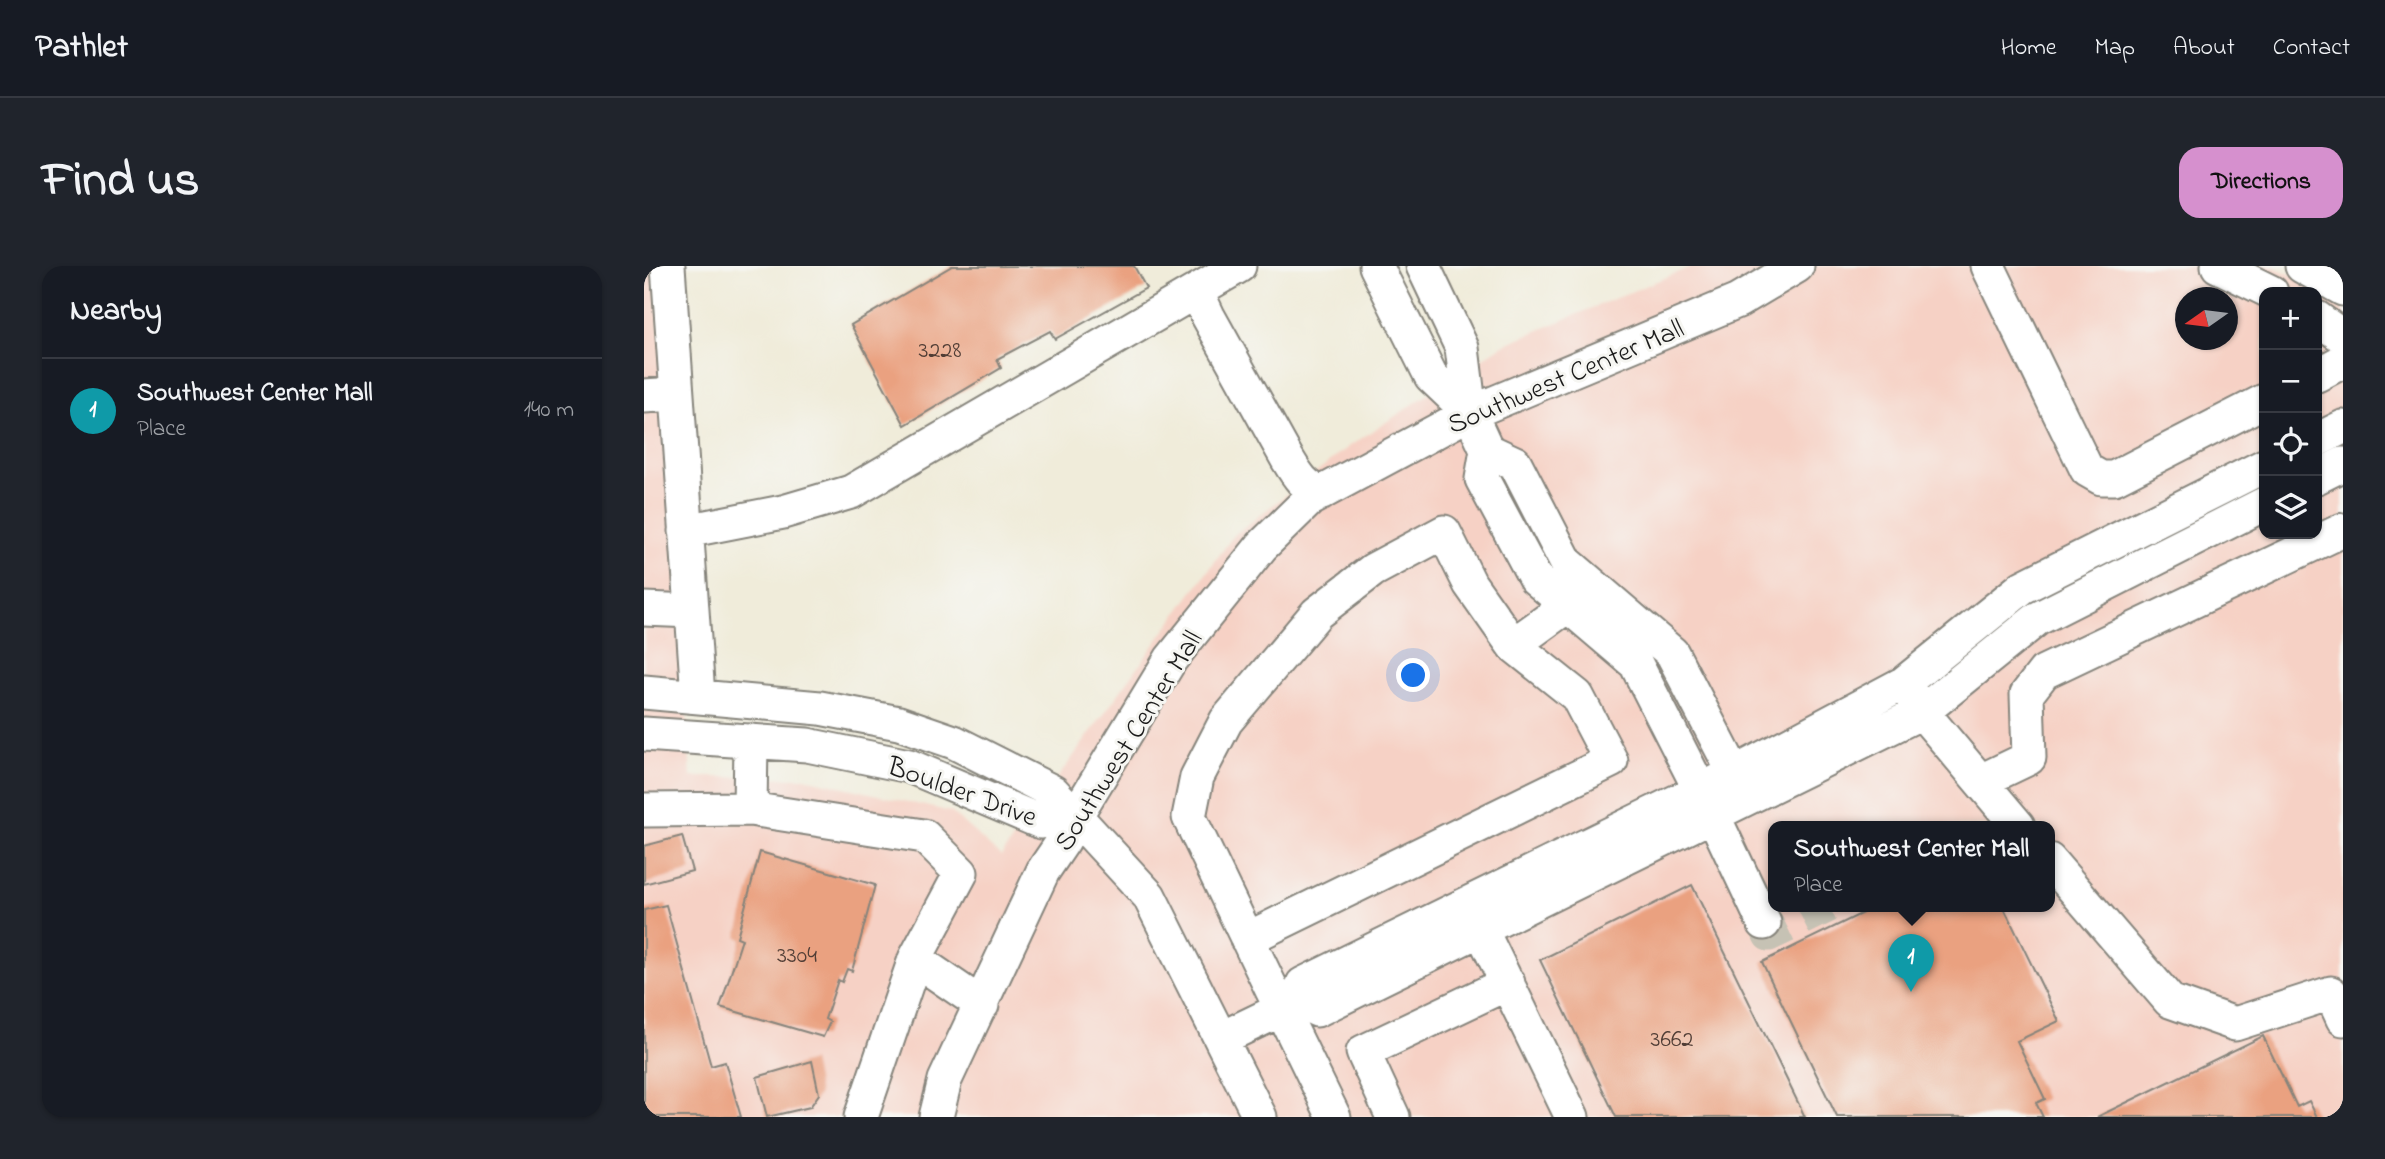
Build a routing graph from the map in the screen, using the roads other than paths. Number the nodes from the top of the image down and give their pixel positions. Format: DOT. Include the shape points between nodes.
graph roads {
  1 [pos="668,266"];
  2 [pos="1239,266"];
  3 [pos="1376,266"];
  4 [pos="1423,266"];
  5 [pos="1797,266"];
  6 [pos="1988,266"];
  7 [pos="2218,266"];
  8 [pos="2302,266"];
  9 [pos="2261,287"];
  10 [pos="1202,288"];
  11 [pos="2343,289"];
  12 [pos="657,307"];
  13 [pos="2322,322"];
  14 [pos="2343,337"];
  15 [pos="2343,361"];
  16 [pos="2322,372"];
  17 [pos="660,395"];
  18 [pos="2259,404"];
  19 [pos="1470,413"];
  20 [pos="2343,427"];
  21 [pos="2322,438"];
  22 [pos="1487,450"];
  23 [pos="2343,464"];
  24 [pos="2259,469"];
  25 [pos="2319,476"];
  26 [pos="1322,493"];
  27 [pos="2259,507"];
  28 [pos="2343,530"];
  29 [pos="686,531"];
  30 [pos="1567,606"];
  31 [pos="644,609"];
  32 [pos="692,611"];
  33 [pos="1513,645"];
  34 [pos="1904,683"];
  35 [pos="644,692"];
  36 [pos="698,696"];
  37 [pos="1922,712"];
  38 [pos="644,734"];
  39 [pos="751,741"];
  40 [pos="1981,781"];
  41 [pos="1741,786"];
  42 [pos="1706,803"];
  43 [pos="750,809"];
  44 [pos="644,810"];
  45 [pos="1075,817"];
  46 [pos="2005,821"];
  47 [pos="2055,867"];
  48 [pos="1475,916"];
  49 [pos="1763,923"];
  50 [pos="1247,939"];
  51 [pos="915,959"];
  52 [pos="1508,983"];
  53 [pos="982,1005"];
  54 [pos="1290,1005"];
  55 [pos="2343,1019"];
  56 [pos="1222,1038"];
  57 [pos="861,1117"];
  58 [pos="936,1117"];
  59 [pos="1260,1117"];
  60 [pos="1334,1117"];
  61 [pos="1394,1117"];
  62 [pos="1572,1117"];
  1 -- 12 [label="street"];
  2 -- 10 [label="street"];
  3 -- 19 [label="street" via="1431,376"];
  4 -- 19 [label="street" via="1462,348"];
  5 -- 19 [label="street, Southwest Center Mall" via="1738,301"];
  6 -- 18 [label="street" via="2087,470 2101,478 2114,478"];
  7 -- 9 [label="street"];
  8 -- 11 [label="street"];
  10 -- 26 [label="street" via="1208,316 1288,460 1301,481"];
  10 -- 29 [label="street" via="851,492 783,512"];
  12 -- 17 [label="street"];
  13 -- 14 [label="street"];
  15 -- 16 [label="street"];
  17 -- 29 [label="street"];
  19 -- 22 [label="street"];
  19 -- 26 [label="street, Southwest Center Mall"];
  20 -- 21 [label="street"];
  22 -- 30 [label="street" via="1482,479 1535,578"];
  22 -- 41 [label="street" via="1515,463 1566,562 1672,653"];
  23 -- 25 [label="street"];
  24 -- 34 [label="street" via="2024,587"];
  26 -- 45 [label="street, Southwest Center Mall" via="1262,546 1171,659"];
  27 -- 37 [label="street" via="2037,619"];
  28 -- 40 [label="street" via="2044,673 2027,694 2029,758"];
  29 -- 32 [label="street"];
  30 -- 33 [label="street"];
  30 -- 42 [label="street" via="1636,664"];
  31 -- 32 [label="street"];
  32 -- 36 [label="street"];
  33 -- 50 [label="street" via="1577,696 1611,761"];
  33 -- 50 [label="street" via="1470,584 1444,532 1373,570 1317,613 1226,722 1194,790 1189,817"];
  34 -- 37 [label="street"];
  34 -- 41 [label="street"];
  35 -- 36 [label="street, Boulder Drive"];
  36 -- 45 [label="street, Boulder Drive" via="820,708 899,723 954,742 1052,792"];
  37 -- 40 [label="street"];
  37 -- 41 [label="street"];
  38 -- 39 [label="street, Boulder Drive"];
  39 -- 43 [label="street"];
  39 -- 45 [label="street, Boulder Drive" via="807,745 909,766 1041,822"];
  40 -- 46 [label="street"];
  41 -- 42 [label="street"];
  42 -- 48 [label="street"];
  42 -- 49 [label="street"];
  43 -- 44 [label="street"];
  43 -- 51 [label="street" via="924,836 961,873"];
  45 -- 53 [label="street, Southwest Center Mall" via="1043,871"];
  45 -- 56 [label="street" via="1149,895"];
  47 -- 55 [label="street" via="2171,1001 2235,1024 2331,993"];
  48 -- 52 [label="street"];
  48 -- 54 [label="street" via="1317,1010"];
  50 -- 54 [label="street"];
  51 -- 53 [label="street"];
  51 -- 57 [label="street"];
  52 -- 61 [label="street" via="1363,1052"];
  52 -- 62 [label="street"];
  53 -- 58 [label="street, Southwest Center Mall" via="945,1080"];
  54 -- 56 [label="street"];
  54 -- 60 [label="street"];
  56 -- 59 [label="street"];
}
